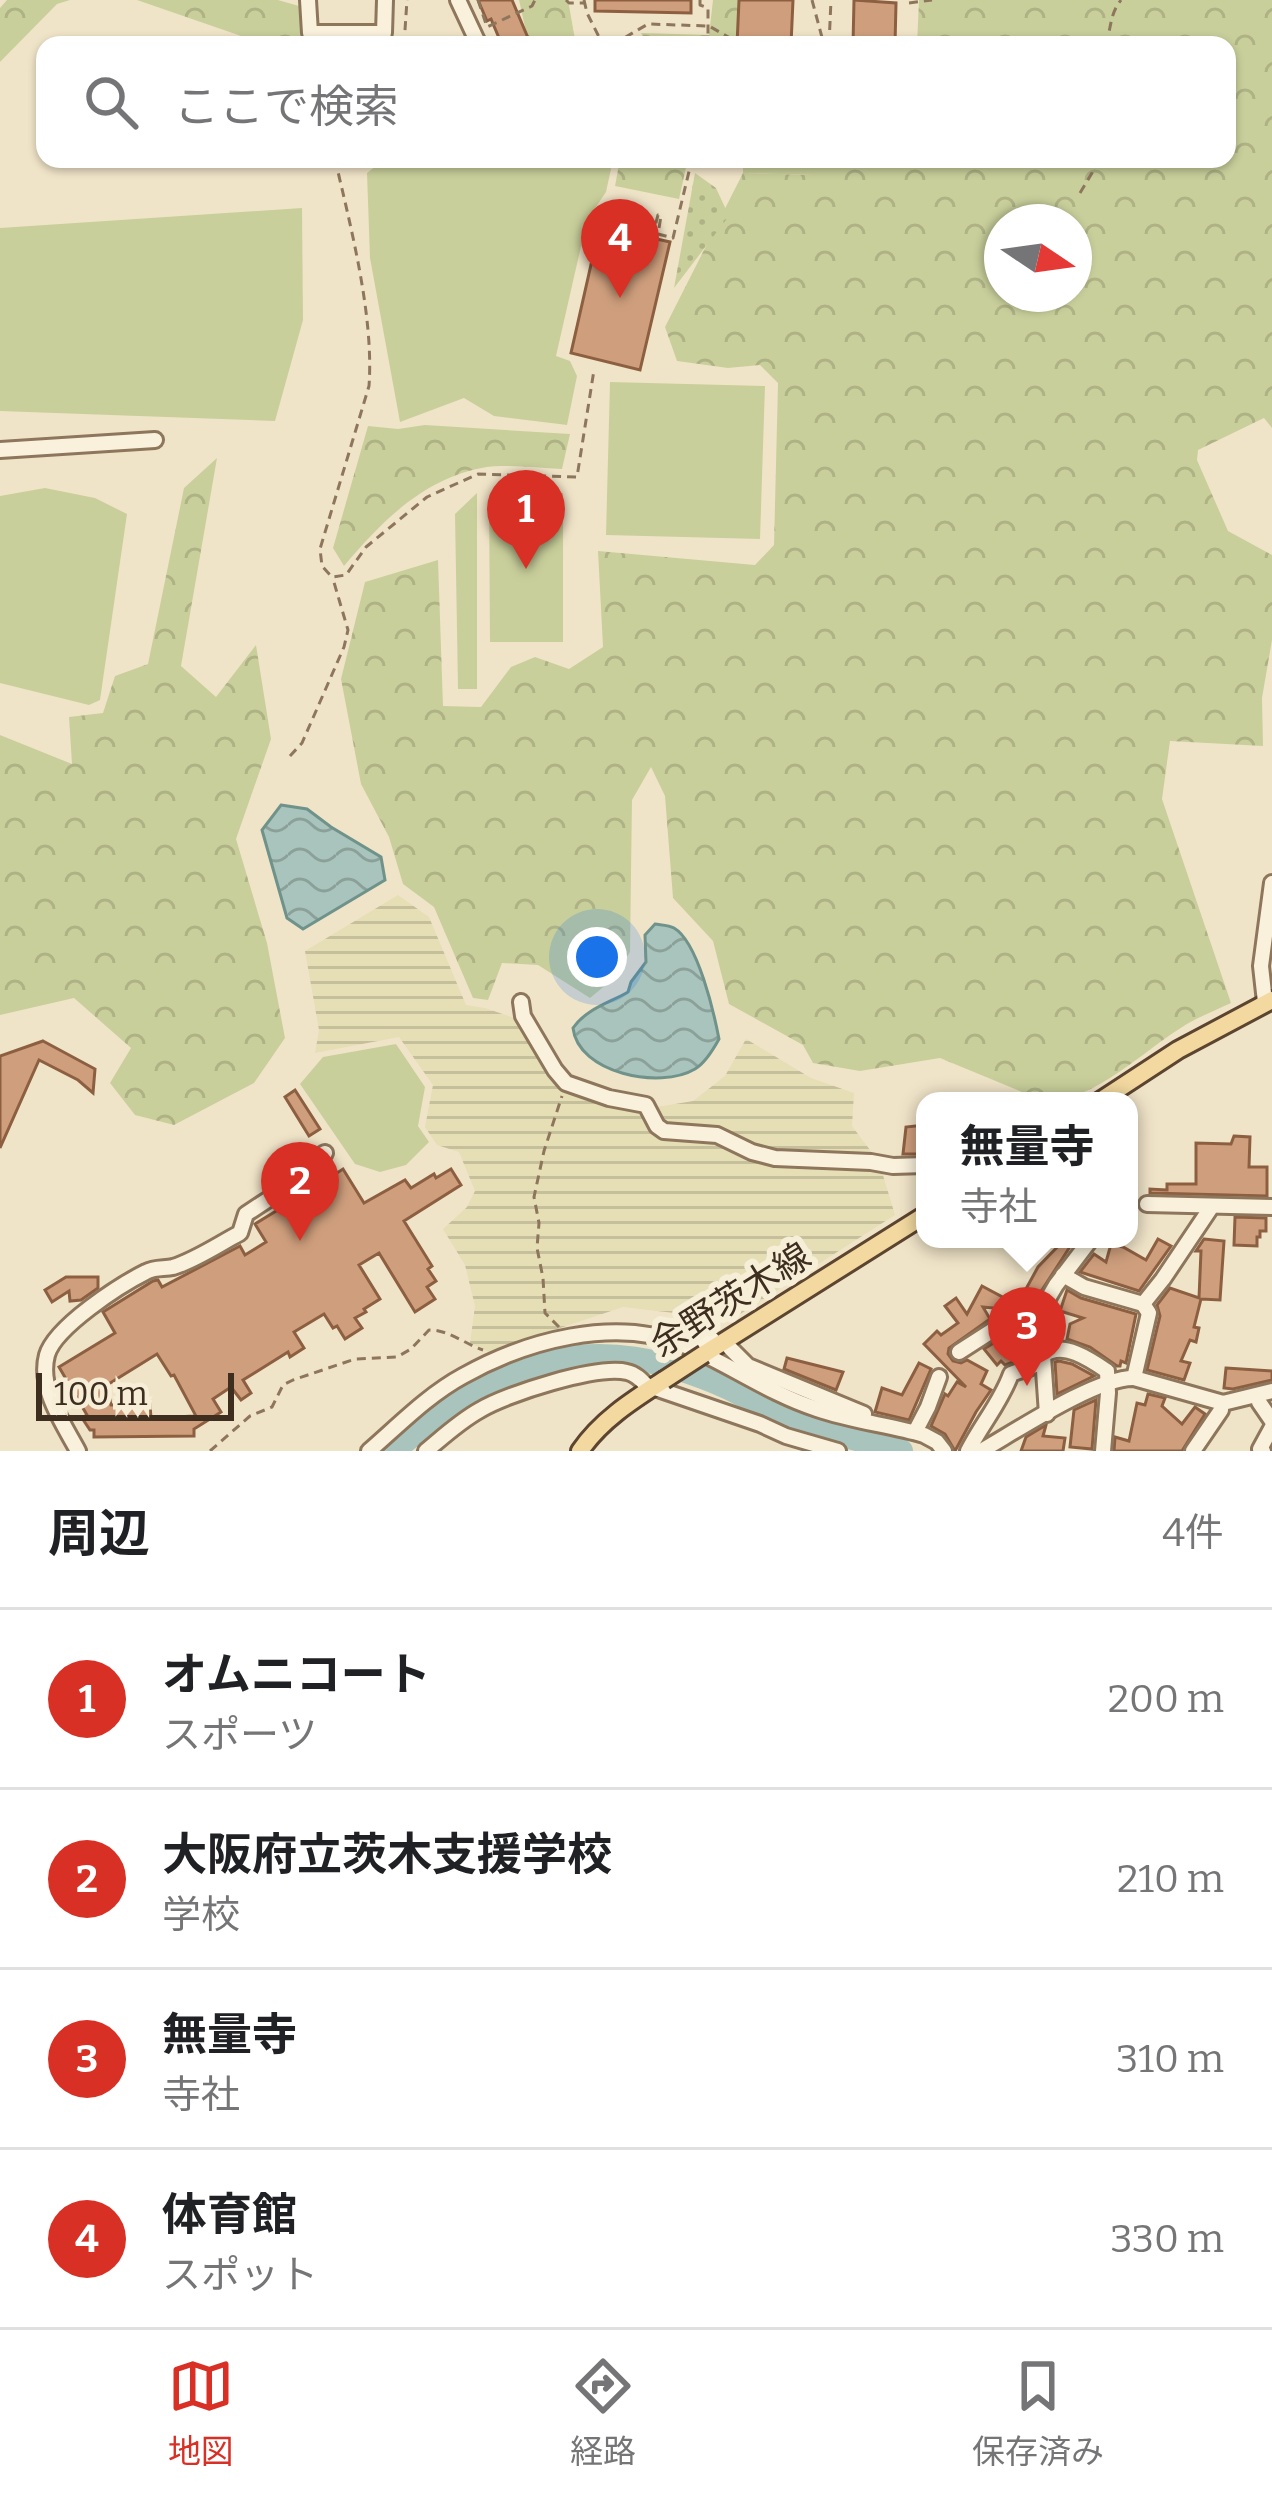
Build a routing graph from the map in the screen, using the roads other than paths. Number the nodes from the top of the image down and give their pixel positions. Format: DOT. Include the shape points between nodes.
graph roads {
  1 [pos="308,0"];
  2 [pos="385,0"];
  3 [pos="458,0"];
  4 [pos="475,36"];
  5 [pos="155,440"];
  6 [pos="0,450"];
  7 [pos="1272,883"];
  8 [pos="1268,1001"];
  9 [pos="521,1002"];
  10 [pos="1114,1092"];
  11 [pos="325,1153"];
  12 [pos="916,1165"];
  13 [pos="1147,1204"];
  14 [pos="1213,1206"];
  15 [pos="1272,1207"];
  16 [pos="916,1220"];
  17 [pos="1083,1248"];
  18 [pos="1063,1276"];
  19 [pos="1143,1304"];
  20 [pos="1036,1319"];
  21 [pos="702,1347"];
  22 [pos="730,1348"];
  23 [pos="959,1352"];
  24 [pos="1047,1353"];
  25 [pos="938,1377"];
  26 [pos="1133,1378"];
  27 [pos="1107,1381"];
  28 [pos="655,1385"];
  29 [pos="1194,1395"];
  30 [pos="1268,1397"];
  31 [pos="1221,1409"];
  32 [pos="1047,1414"];
  33 [pos="1272,1424"];
  34 [pos="908,1430"];
  35 [pos="78,1451"];
  36 [pos="370,1451"];
  37 [pos="426,1451"];
  38 [pos="580,1451"];
  39 [pos="838,1451"];
  40 [pos="944,1451"];
  41 [pos="968,1451"];
  42 [pos="981,1451"];
  43 [pos="1103,1451"];
  44 [pos="1193,1451"];
  45 [pos="1263,1451"];
  1 -- 2 [label="street" via="310,33 325,34 384,33"];
  3 -- 4 [label="street"];
  5 -- 6 [label="street"];
  7 -- 8 [label="street" via="1261,966"];
  8 -- 10 [label="main road"];
  9 -- 12 [label="street" via="566,1083 646,1105 664,1131 717,1135 762,1156"];
  11 -- 35 [label="street" via="246,1214 240,1233 173,1267 151,1269 59,1335 47,1354 50,1399"];
  13 -- 14 [label="street"];
  14 -- 15 [label="street"];
  14 -- 19 [label="street"];
  16 -- 21 [label="main road, 余野茨木線"];
  17 -- 18 [label="street"];
  18 -- 19 [label="street"];
  18 -- 20 [label="street"];
  19 -- 26 [label="street" via="1149,1313"];
  20 -- 23 [label="street" via="1001,1325"];
  20 -- 24 [label="street"];
  21 -- 28 [label="main road, 余野茨木線, bridge"];
  21 -- 34 [label="street" via="788,1398"];
  21 -- 36 [label="street" via="594,1333 505,1357 434,1395"];
  22 -- 34 [label="street" via="748,1366"];
  24 -- 27 [label="street" via="1091,1360"];
  24 -- 32 [label="street"];
  24 -- 41 [label="street" via="1011,1374"];
  25 -- 34 [label="street" via="928,1407"];
  26 -- 27 [label="street"];
  26 -- 29 [label="street"];
  27 -- 32 [label="street"];
  27 -- 43 [label="street"];
  28 -- 37 [label="street" via="627,1371 573,1377 486,1406"];
  28 -- 38 [label="main road, 余野茨木線"];
  28 -- 39 [label="street"];
  29 -- 30 [label="street" via="1222,1403"];
  29 -- 31 [label="street"];
  30 -- 31 [label="street"];
  30 -- 33 [label="street"];
  31 -- 44 [label="street"];
  32 -- 42 [label="street"];
  33 -- 45 [label="street"];
  34 -- 40 [label="street"];
}
